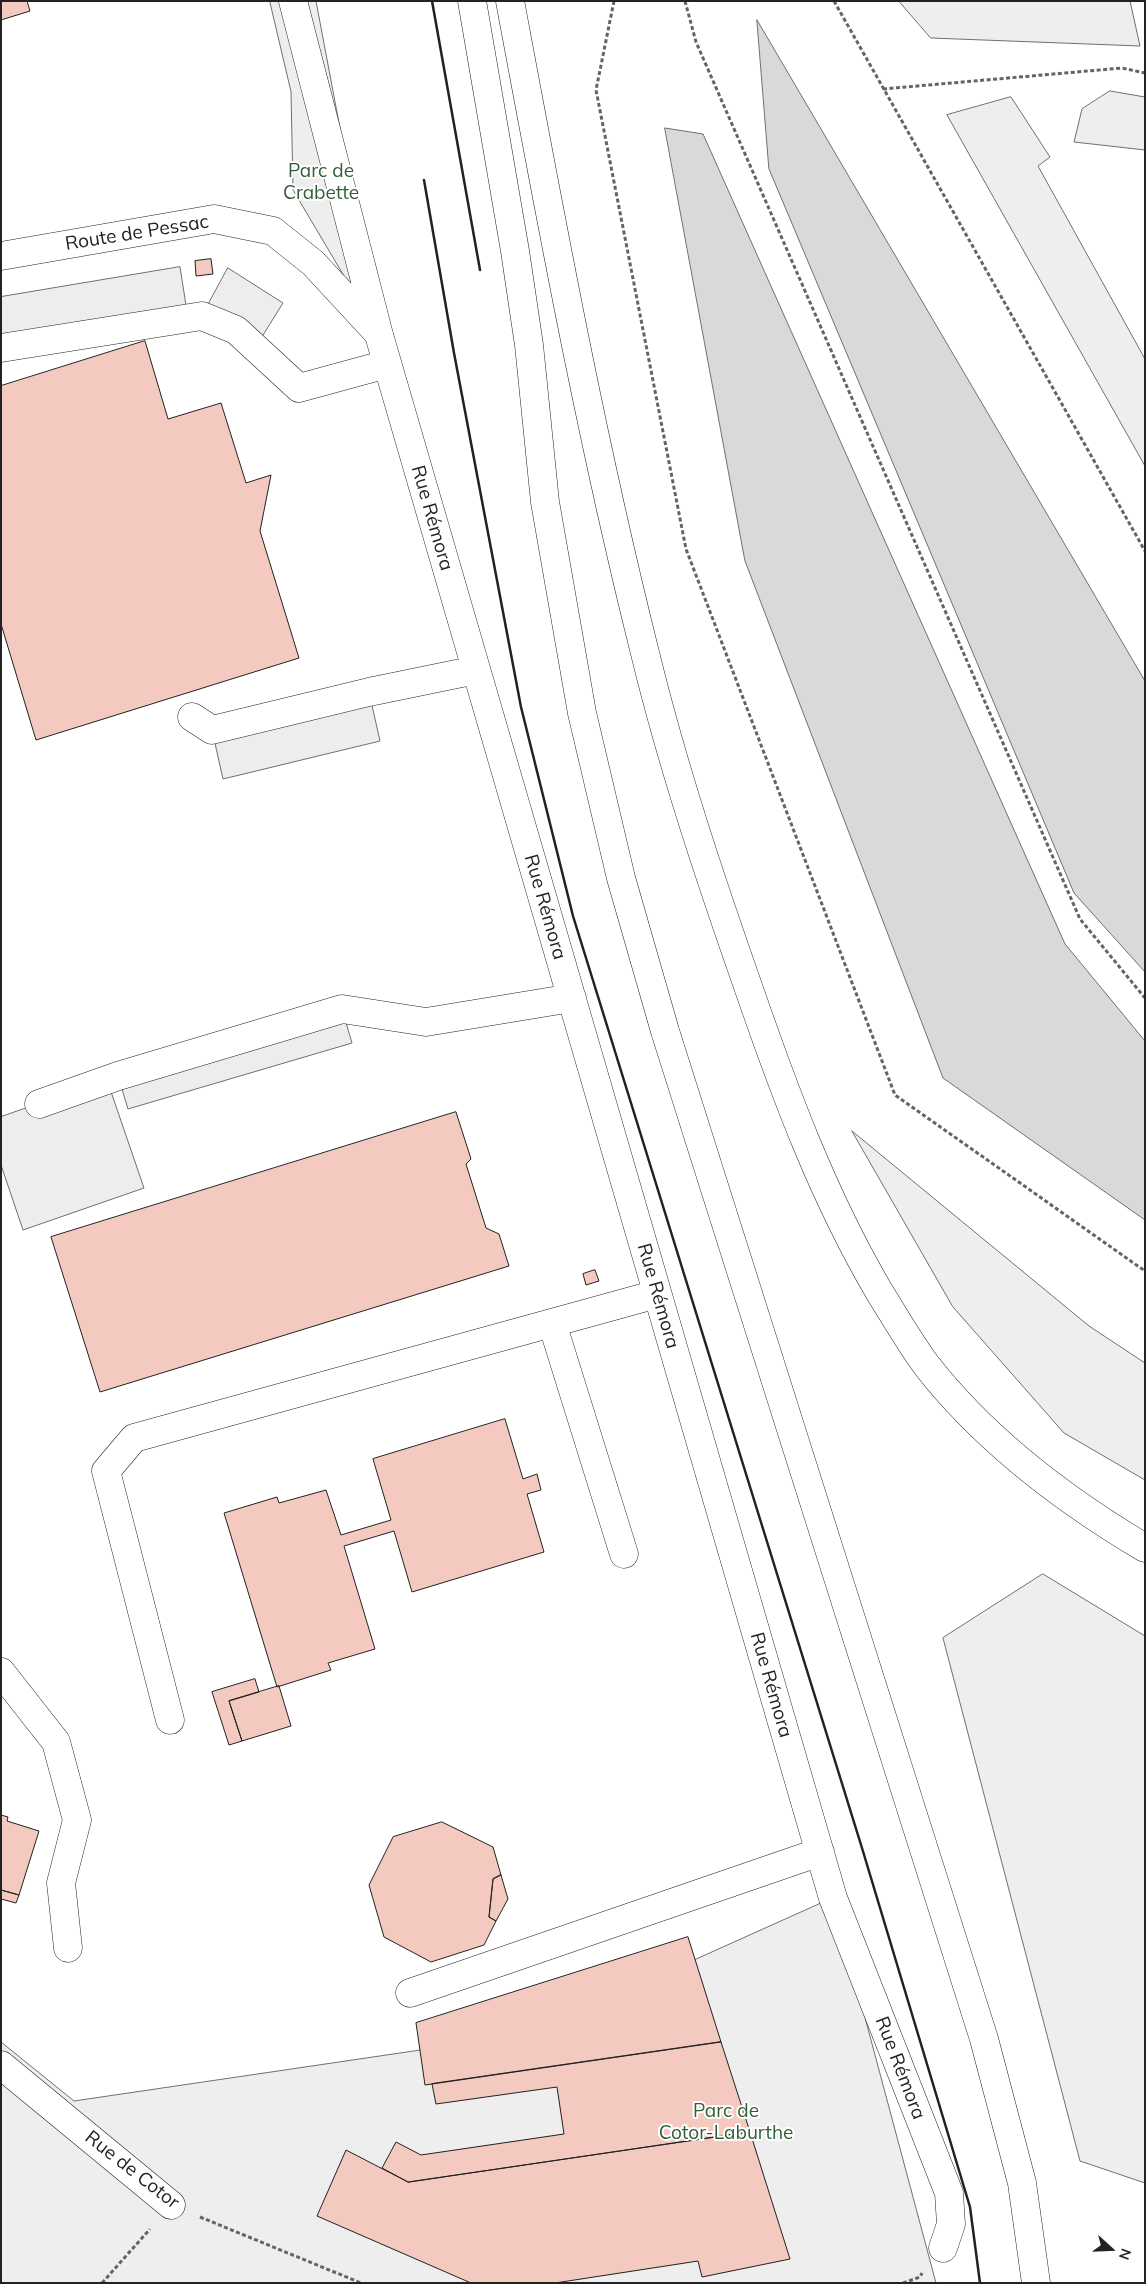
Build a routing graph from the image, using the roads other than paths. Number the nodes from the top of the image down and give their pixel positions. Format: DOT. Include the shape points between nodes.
graph roads {
  1 [pos="293,1"];
  2 [pos="472,1"];
  3 [pos="510,1"];
  4 [pos="1,256"];
  5 [pos="379,335"];
  6 [pos="1,348"];
  7 [pos="387,364"];
  8 [pos="476,670"];
  9 [pos="192,717"];
  10 [pos="572,998"];
  11 [pos="39,1104"];
  12 [pos="657,1294"];
  13 [pos="552,1323"];
  14 [pos="1145,1548"];
  15 [pos="624,1554"];
  16 [pos="1,1672"];
  17 [pos="170,1720"];
  18 [pos="820,1852"];
  19 [pos="68,1948"];
  20 [pos="410,1993"];
  21 [pos="1,2065"];
  22 [pos="171,2205"];
  23 [pos="943,2248"];
  24 [pos="1036,2283"];
  1 -- 5 [label="main road, Rue Rémora"];
  2 -- 24 [label="main road" via="529,345 545,502 582,713 621,878 668,1041 984,2039 1022,2183"];
  3 -- 14 [label="main road" via="579,370 646,657 707,869 787,1098 850,1242 927,1366 978,1422 1035,1473 1101,1522"];
  4 -- 5 [label="main road, Route de Pessac" via="214,220 273,230 313,264"];
  5 -- 7 [label="main road, Rue Rémora"];
  6 -- 7 [label="main road" via="202,316 236,330 299,388"];
  7 -- 8 [label="main road, Rue Rémora"];
  8 -- 9 [label="main road" via="212,730"];
  8 -- 10 [label="main road, Rue Rémora"];
  10 -- 11 [label="main road" via="426,1022 342,1009 118,1076"];
  10 -- 12 [label="main road, Rue Rémora"];
  12 -- 13 [label="main road"];
  12 -- 18 [label="main road, Rue Rémora"];
  13 -- 15 [label="main road"];
  13 -- 17 [label="main road" via="134,1438 106,1471"];
  16 -- 19 [label="main road" via="56,1742 77,1820 61,1883"];
  18 -- 20 [label="main road"];
  18 -- 23 [label="main road, Rue Rémora" via="833,1898 949,2193 951,2224"];
  21 -- 22 [label="main road, Rue de Cotor"];
}
